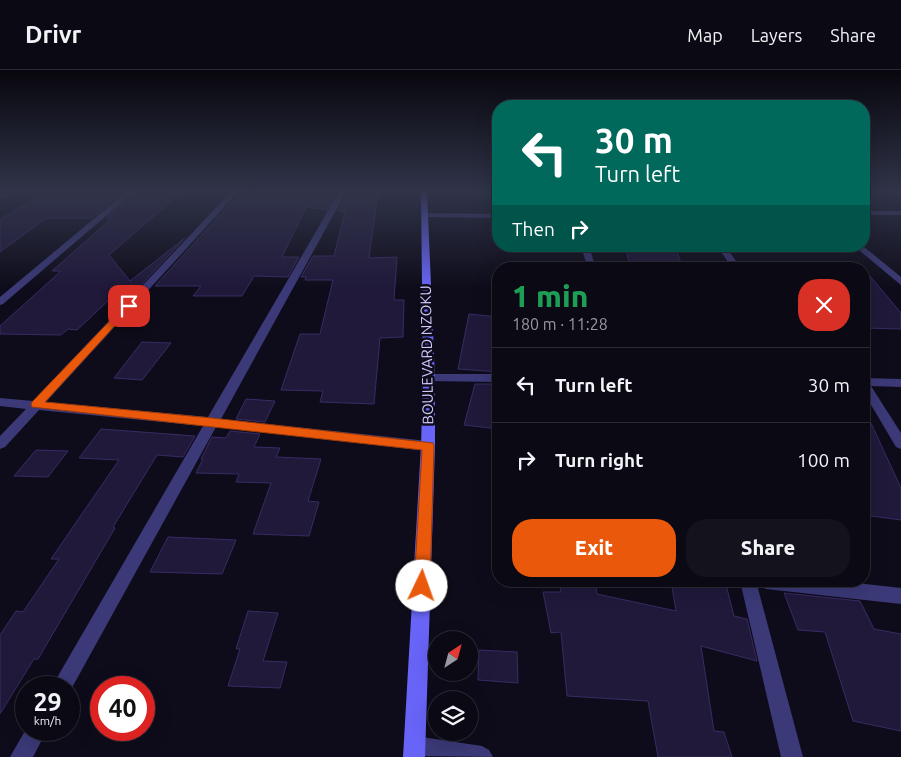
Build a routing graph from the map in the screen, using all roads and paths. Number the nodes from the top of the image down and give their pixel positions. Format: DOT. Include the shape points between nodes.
graph roads {
  1 [pos="93,224"];
  2 [pos="205,224"];
  3 [pos="326,224"];
  4 [pos="425,224"];
  5 [pos="865,252"];
  6 [pos="901,282"];
  7 [pos="0,302"];
  8 [pos="429,378"];
  9 [pos="492,378"];
  10 [pos="870,383"];
  11 [pos="901,383"];
  12 [pos="870,393"];
  13 [pos="0,402"];
  14 [pos="36,405"];
  15 [pos="212,422"];
  16 [pos="0,444"];
  17 [pos="901,444"];
  18 [pos="428,446"];
  19 [pos="750,587"];
  20 [pos="820,587"];
  21 [pos="901,596"];
  22 [pos="68,676"];
  23 [pos="30,741"];
  24 [pos="414,752"];
  25 [pos="21,757"];
  26 [pos="482,757"];
  27 [pos="792,757"];
  1 -- 7 [label="street"];
  2 -- 14 [label="street"];
  3 -- 15 [label="street"];
  4 -- 8 [label="street, BOULEVARD NZOKU"];
  5 -- 6 [label="street"];
  8 -- 9 [label="street"];
  8 -- 18 [label="street, BOULEVARD NZOKU"];
  10 -- 11 [label="street"];
  12 -- 17 [label="street"];
  13 -- 14 [label="street"];
  14 -- 15 [label="street"];
  14 -- 16 [label="street"];
  15 -- 18 [label="street"];
  15 -- 22 [label="street"];
  18 -- 24 [label="street, BOULEVARD NZOKU"];
  19 -- 27 [label="street"];
  20 -- 21 [label="street"];
  23 -- 25 [label="street"];
  24 -- 26 [label="street"];
}
